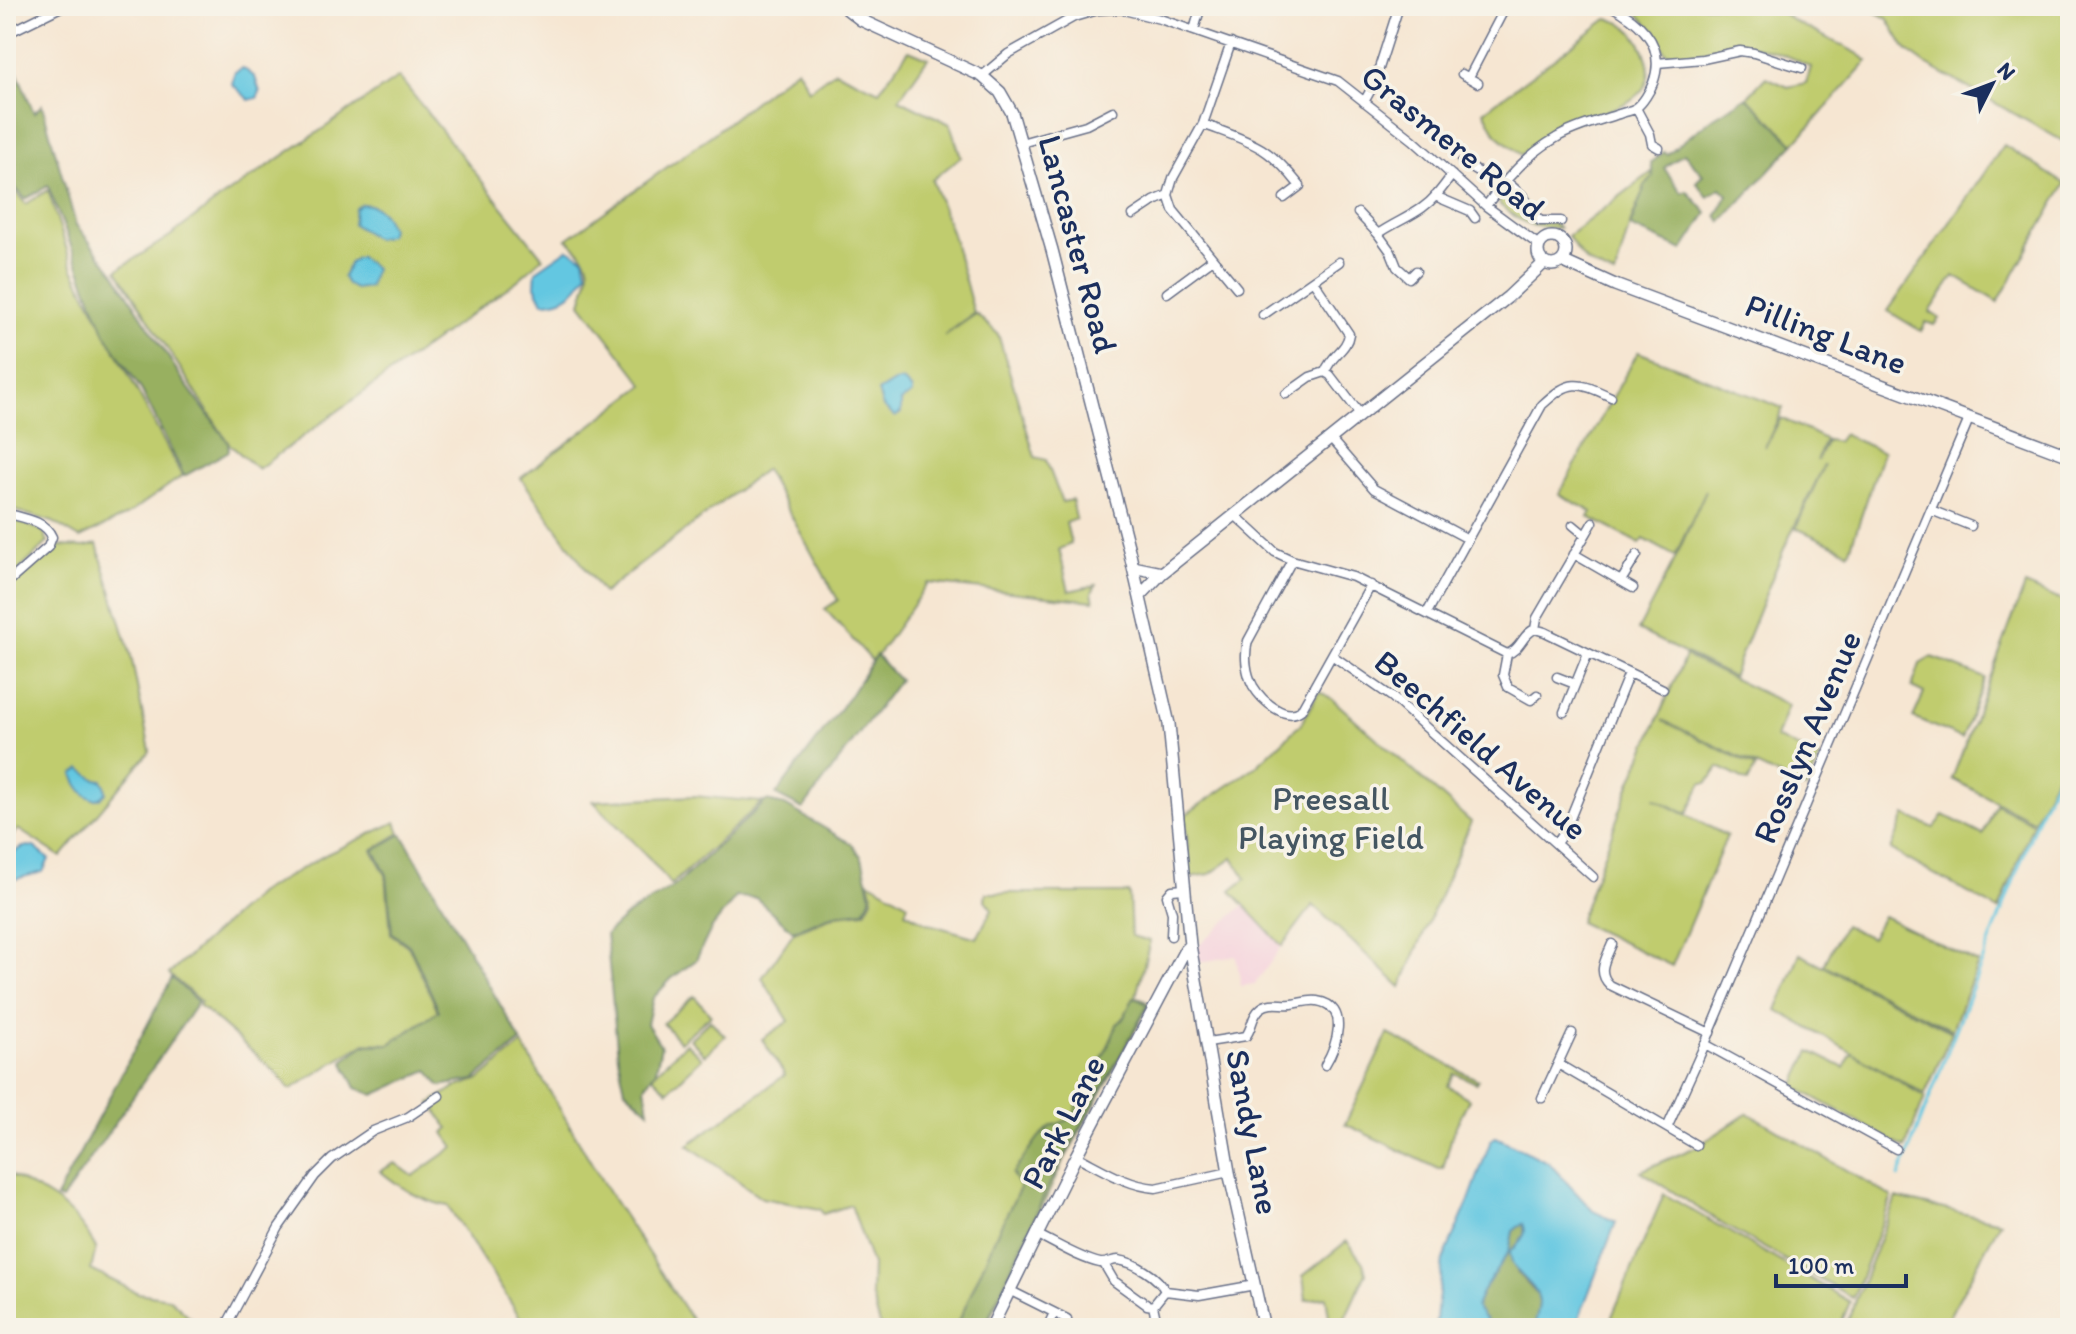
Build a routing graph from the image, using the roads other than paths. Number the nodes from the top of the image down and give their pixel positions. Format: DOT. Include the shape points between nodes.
graph roads {
  1 [pos="63,6"];
  2 [pos="843,6"];
  3 [pos="1070,6"];
  4 [pos="1201,6"];
  5 [pos="1399,6"];
  6 [pos="1506,6"];
  7 [pos="1611,6"];
  8 [pos="1077,16"];
  9 [pos="1194,30"];
  10 [pos="6,34"];
  11 [pos="1231,43"];
  12 [pos="1657,63"];
  13 [pos="1802,68"];
  14 [pos="982,76"];
  15 [pos="1478,83"];
  16 [pos="1364,102"];
  17 [pos="1636,108"];
  18 [pos="1113,111"];
  19 [pos="1203,124"];
  20 [pos="1021,143"];
  21 [pos="1652,146"];
  22 [pos="1462,162"];
  23 [pos="1452,175"];
  24 [pos="1503,183"];
  25 [pos="1168,195"];
  26 [pos="1435,196"];
  27 [pos="1284,198"];
  28 [pos="1486,206"];
  29 [pos="1358,213"];
  30 [pos="1133,215"];
  31 [pos="1475,218"];
  32 [pos="1557,219"];
  33 [pos="1378,234"];
  34 [pos="1539,245"];
  35 [pos="1213,259"];
  36 [pos="1562,261"];
  37 [pos="1339,262"];
  38 [pos="1544,263"];
  39 [pos="1416,271"];
  40 [pos="1314,282"];
  41 [pos="1237,288"];
  42 [pos="1167,293"];
  43 [pos="1263,315"];
  44 [pos="1325,372"];
  45 [pos="1286,394"];
  46 [pos="1611,397"];
  47 [pos="1360,414"];
  48 [pos="1969,419"];
  49 [pos="1330,438"];
  50 [pos="2070,456"];
  51 [pos="1931,510"];
  52 [pos="6,513"];
  53 [pos="1235,515"];
  54 [pos="1593,522"];
  55 [pos="1573,525"];
  56 [pos="1971,526"];
  57 [pos="1585,535"];
  58 [pos="1468,539"];
  59 [pos="1574,554"];
  60 [pos="1637,555"];
  61 [pos="1292,560"];
  62 [pos="1133,567"];
  63 [pos="1162,573"];
  64 [pos="1621,581"];
  65 [pos="6,584"];
  66 [pos="1371,585"];
  67 [pos="1633,588"];
  68 [pos="1139,592"];
  69 [pos="1427,613"];
  70 [pos="1535,629"];
  71 [pos="1588,653"];
  72 [pos="1507,654"];
  73 [pos="1333,656"];
  74 [pos="1629,673"];
  75 [pos="1557,677"];
  76 [pos="1575,684"];
  77 [pos="1663,689"];
  78 [pos="1537,695"];
  79 [pos="1564,712"];
  80 [pos="1556,843"];
  81 [pos="1593,877"];
  82 [pos="1184,889"];
  83 [pos="1171,936"];
  84 [pos="1612,944"];
  85 [pos="1190,945"];
  86 [pos="1172,975"];
  87 [pos="1196,976"];
  88 [pos="1572,1033"];
  89 [pos="1710,1033"];
  90 [pos="1208,1042"];
  91 [pos="1705,1044"];
  92 [pos="1558,1064"];
  93 [pos="1325,1065"];
  94 [pos="439,1096"];
  95 [pos="1542,1098"];
  96 [pos="1667,1128"];
  97 [pos="1696,1145"];
  98 [pos="1896,1149"];
  99 [pos="1076,1156"];
  100 [pos="1229,1172"];
  101 [pos="1036,1234"];
  102 [pos="1104,1264"];
  103 [pos="1255,1285"];
  104 [pos="1009,1290"];
  105 [pos="1165,1291"];
  106 [pos="1153,1306"];
  107 [pos="1054,1313"];
  108 [pos="225,1328"];
  109 [pos="991,1328"];
  110 [pos="1047,1328"];
  111 [pos="1062,1328"];
  112 [pos="1158,1328"];
  113 [pos="1264,1328"];
  1 -- 10 [label="street"];
  2 -- 14 [label="main road, Lancaster Road" via="861,20"];
  3 -- 8 [label="street"];
  4 -- 9 [label="street"];
  5 -- 16 [label="street"];
  6 -- 15 [label="street" via="1466,76"];
  7 -- 12 [label="street" via="1641,25"];
  8 -- 9 [label="street, Grasmere Road" via="1120,9"];
  8 -- 14 [label="street, Grasmere Road" via="1008,54"];
  9 -- 11 [label="street, Grasmere Road"];
  11 -- 16 [label="street, Grasmere Road" via="1338,81"];
  11 -- 19 [label="street"];
  12 -- 13 [label="street" via="1740,51 1789,70"];
  12 -- 17 [label="street" via="1651,88"];
  14 -- 20 [label="main road, Lancaster Road" via="1000,92"];
  16 -- 23 [label="street, Grasmere Road"];
  17 -- 21 [label="street"];
  17 -- 24 [label="street" via="1556,137"];
  18 -- 20 [label="street" via="1086,125"];
  19 -- 25 [label="street"];
  19 -- 27 [label="street" via="1255,143 1303,183"];
  20 -- 62 [label="main road, Lancaster Road"];
  22 -- 24 [label="street"];
  23 -- 26 [label="street"];
  23 -- 28 [label="street, Grasmere Road"];
  24 -- 28 [label="street"];
  24 -- 32 [label="street" via="1522,195 1540,221"];
  25 -- 30 [label="street"];
  25 -- 35 [label="street" via="1173,210"];
  26 -- 31 [label="street"];
  26 -- 33 [label="street"];
  28 -- 34 [label="street, Grasmere Road"];
  29 -- 33 [label="street"];
  33 -- 39 [label="street" via="1408,282"];
  34 -- 36 [label="main road" via="1548,238 1561,240 1566,252"];
  34 -- 38 [label="main road"];
  35 -- 41 [label="street"];
  35 -- 42 [label="street"];
  36 -- 38 [label="main road"];
  36 -- 48 [label="main road, Pilling Lane"];
  37 -- 40 [label="street"];
  38 -- 47 [label="main road"];
  40 -- 43 [label="street"];
  40 -- 44 [label="street" via="1349,334 1347,345 1331,358"];
  44 -- 45 [label="street"];
  44 -- 47 [label="street"];
  46 -- 58 [label="street" via="1585,385 1561,388 1542,405"];
  47 -- 49 [label="main road"];
  48 -- 50 [label="main road, Pilling Lane"];
  48 -- 51 [label="street, Rosslyn Avenue"];
  49 -- 53 [label="main road"];
  49 -- 58 [label="street" via="1374,489"];
  51 -- 56 [label="street"];
  51 -- 89 [label="street, Rosslyn Avenue"];
  52 -- 65 [label="street" via="40,523 52,537 48,547"];
  53 -- 61 [label="street" via="1275,552"];
  53 -- 63 [label="main road"];
  54 -- 57 [label="street"];
  55 -- 57 [label="street"];
  57 -- 59 [label="street"];
  58 -- 69 [label="street"];
  59 -- 64 [label="street"];
  59 -- 70 [label="street"];
  60 -- 64 [label="street"];
  61 -- 66 [label="street"];
  61 -- 73 [label="street" via="1248,641 1245,655 1251,681 1282,712 1293,715"];
  62 -- 63 [label="main road"];
  62 -- 68 [label="main road, Lancaster Road"];
  63 -- 68 [label="main road"];
  64 -- 67 [label="street"];
  66 -- 69 [label="street"];
  66 -- 73 [label="street"];
  68 -- 82 [label="main road, Lancaster Road" via="1172,743"];
  69 -- 72 [label="street"];
  70 -- 71 [label="street"];
  70 -- 72 [label="street"];
  71 -- 74 [label="street"];
  71 -- 76 [label="street"];
  72 -- 78 [label="street" via="1503,675 1508,687 1531,700"];
  73 -- 80 [label="street, Beechfield Avenue" via="1392,697"];
  74 -- 77 [label="street"];
  74 -- 80 [label="street"];
  75 -- 76 [label="street"];
  76 -- 79 [label="street"];
  80 -- 81 [label="street, Beechfield Avenue"];
  82 -- 83 [label="street" via="1167,896"];
  82 -- 85 [label="main road, Lancaster Road"];
  84 -- 89 [label="street" via="1602,970 1610,985"];
  85 -- 86 [label="main road, Park Lane"];
  85 -- 87 [label="main road, Sandy Lane"];
  86 -- 87 [label="main road"];
  86 -- 99 [label="main road, Park Lane"];
  87 -- 90 [label="main road, Sandy Lane"];
  88 -- 92 [label="street"];
  89 -- 91 [label="street, Rosslyn Avenue"];
  90 -- 93 [label="street" via="1246,1036 1256,1013 1267,1005 1323,1002 1334,1012 1338,1029"];
  90 -- 100 [label="main road, Sandy Lane"];
  91 -- 96 [label="street, Rosslyn Avenue"];
  91 -- 98 [label="street"];
  92 -- 95 [label="street"];
  92 -- 96 [label="street"];
  94 -- 108 [label="street" via="408,1117 373,1131 315,1176 279,1227"];
  96 -- 97 [label="street"];
  99 -- 100 [label="street" via="1144,1187"];
  99 -- 101 [label="main road, Park Lane"];
  100 -- 103 [label="main road, Sandy Lane"];
  101 -- 102 [label="street"];
  101 -- 104 [label="main road, Park Lane"];
  102 -- 105 [label="street" via="1118,1260 1139,1268"];
  102 -- 106 [label="street" via="1122,1288"];
  103 -- 105 [label="street" via="1199,1295"];
  103 -- 113 [label="main road, Sandy Lane"];
  104 -- 107 [label="street"];
  104 -- 109 [label="main road, Park Lane"];
  105 -- 106 [label="street"];
  106 -- 112 [label="street"];
  107 -- 110 [label="street"];
  107 -- 111 [label="street" via="1067,1319"];
}
